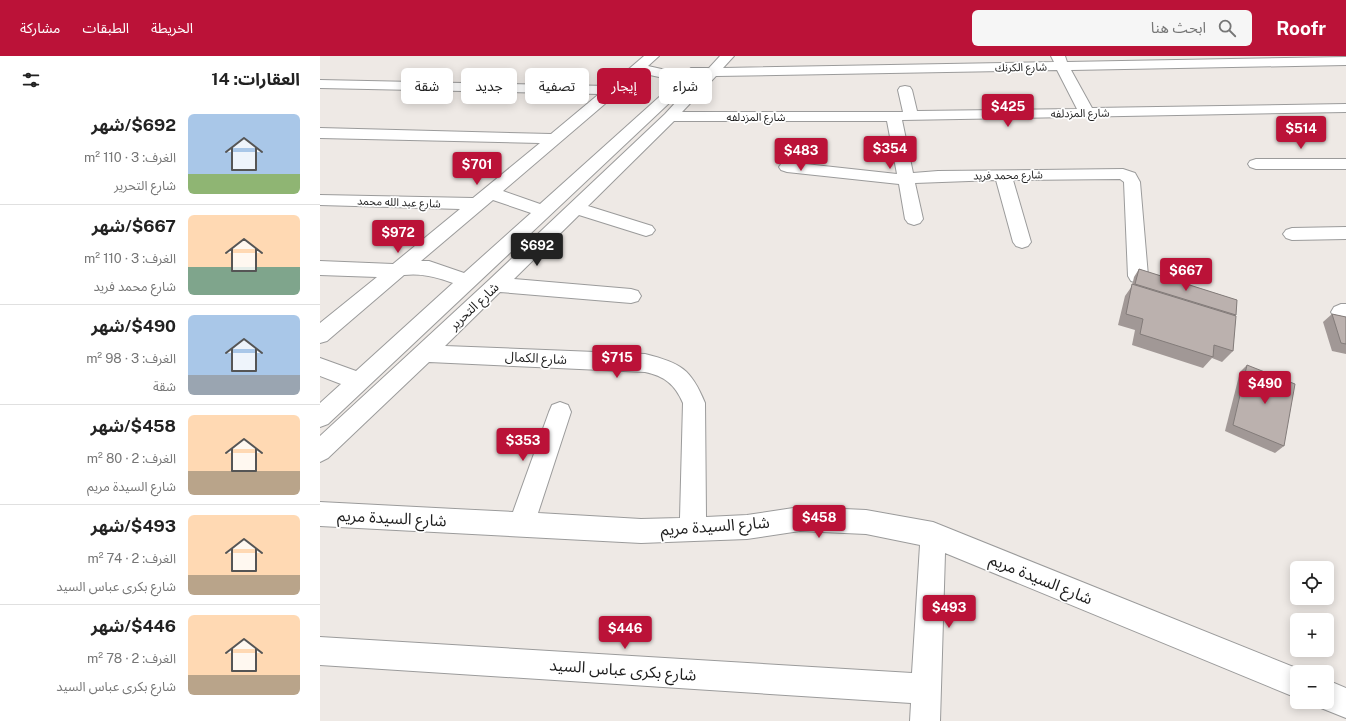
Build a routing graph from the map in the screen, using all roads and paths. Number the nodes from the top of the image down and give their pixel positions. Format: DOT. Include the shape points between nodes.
graph roads {
  1 [pos="652,56"];
  2 [pos="727,56"];
  3 [pos="1060,61"];
  4 [pos="1346,61"];
  5 [pos="638,68"];
  6 [pos="703,68"];
  7 [pos="712,69"];
  8 [pos="320,84"];
  9 [pos="597,90"];
  10 [pos="905,90"];
  11 [pos="597,104"];
  12 [pos="662,104"];
  13 [pos="678,104"];
  14 [pos="1346,108"];
  15 [pos="1088,113"];
  16 [pos="894,116"];
  17 [pos="911,116"];
  18 [pos="670,117"];
  19 [pos="320,133"];
  20 [pos="555,140"];
  21 [pos="1256,164"];
  22 [pos="1346,164"];
  23 [pos="787,168"];
  24 [pos="1003,175"];
  25 [pos="906,178"];
  26 [pos="491,193"];
  27 [pos="320,200"];
  28 [pos="477,204"];
  29 [pos="576,208"];
  30 [pos="544,211"];
  31 [pos="914,219"];
  32 [pos="646,230"];
  33 [pos="1346,233"];
  34 [pos="1292,234"];
  35 [pos="1022,242"];
  36 [pos="320,268"];
  37 [pos="400,269"];
  38 [pos="1138,276"];
  39 [pos="468,281"];
  40 [pos="496,285"];
  41 [pos="631,296"];
  42 [pos="320,336"];
  43 [pos="423,353"];
  44 [pos="320,367"];
  45 [pos="359,381"];
  46 [pos="560,412"];
  47 [pos="320,417"];
  48 [pos="320,451"];
  49 [pos="320,514"];
  50 [pos="521,525"];
  51 [pos="693,530"];
  52 [pos="933,535"];
  53 [pos="320,652"];
  54 [pos="1290,680"];
  55 [pos="927,689"];
  56 [pos="1334,698"];
  57 [pos="1346,702"];
  58 [pos="925,721"];
  1 -- 5 [label="street"];
  2 -- 6 [label="street, شارع التحرير"];
  3 -- 4 [label="street, شارع الكرنك"];
  3 -- 7 [label="street, شارع الكرنك"];
  3 -- 15 [label="street"];
  8 -- 9 [label="street"];
  10 -- 17 [label="street"];
  11 -- 20 [label="street"];
  12 -- 30 [label="street, شارع التحرير"];
  13 -- 18 [label="street, شارع التحرير"];
  14 -- 15 [label="street, شارع المزدلفه"];
  15 -- 17 [label="street, شارع المزدلفه"];
  16 -- 17 [label="street, شارع المزدلفه"];
  16 -- 18 [label="street, شارع المزدلفه"];
  16 -- 25 [label="street"];
  18 -- 29 [label="street, شارع التحرير"];
  19 -- 20 [label="street"];
  20 -- 26 [label="street"];
  21 -- 22 [label="street"];
  23 -- 25 [label="street, شارع محمد فريد" via="877,178"];
  24 -- 25 [label="street, شارع محمد فريد"];
  24 -- 35 [label="street"];
  24 -- 38 [label="street, شارع محمد فريد" via="1123,174 1129,177 1132,182"];
  25 -- 31 [label="street"];
  26 -- 28 [label="street"];
  26 -- 30 [label="street"];
  27 -- 28 [label="street, شارع عبد الله محمد"];
  28 -- 37 [label="street"];
  29 -- 32 [label="street"];
  29 -- 40 [label="street, شارع التحرير"];
  30 -- 39 [label="street, شارع التحرير"];
  33 -- 34 [label="street"];
  36 -- 37 [label="street"];
  37 -- 39 [label="street" via="429,268"];
  37 -- 42 [label="street"];
  39 -- 45 [label="street, شارع التحرير"];
  40 -- 41 [label="street"];
  40 -- 43 [label="street, شارع التحرير"];
  43 -- 48 [label="street, شارع التحرير"];
  43 -- 51 [label="street, شارع الكمال" via="645,364 663,367 678,375 688,387 694,403"];
  44 -- 45 [label="street"];
  45 -- 47 [label="street, شارع التحرير"];
  46 -- 50 [label="street"];
  49 -- 50 [label="street, شارع السيدة مريم"];
  50 -- 51 [label="street, شارع السيدة مريم" via="641,531"];
  51 -- 52 [label="street, شارع السيدة مريم" via="800,519 866,522"];
  52 -- 54 [label="street, شارع السيدة مريم"];
  52 -- 55 [label="street"];
  53 -- 55 [label="street, شارع بكرى عباس السيد"];
  55 -- 58 [label="street"];
  56 -- 57 [label="street"];
}
